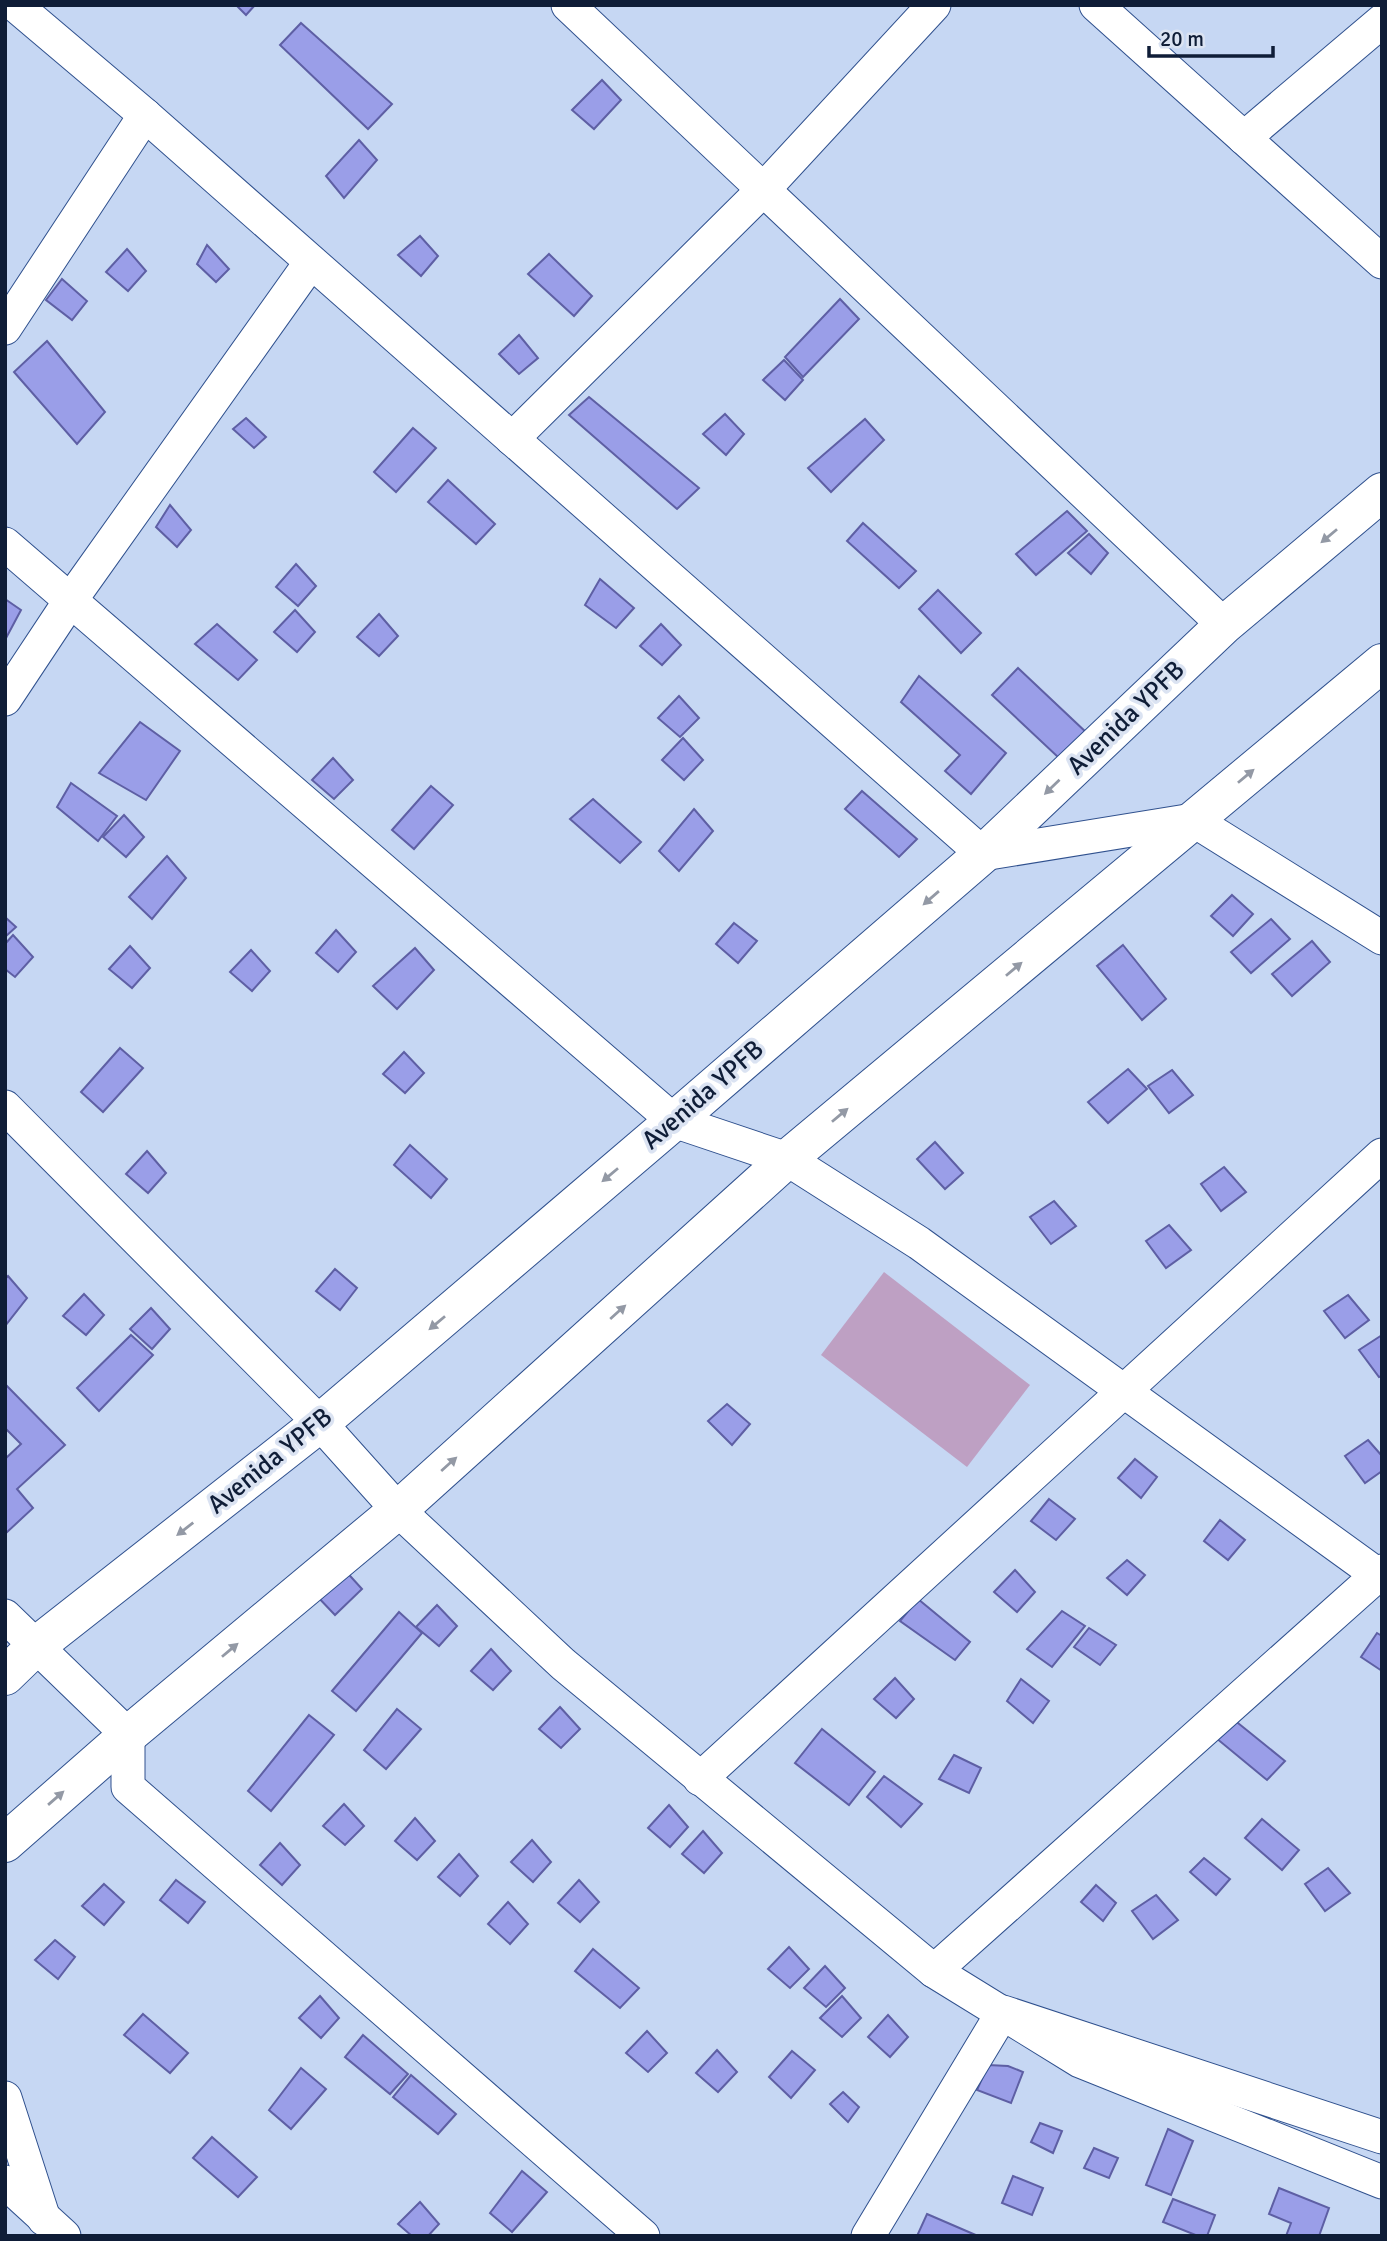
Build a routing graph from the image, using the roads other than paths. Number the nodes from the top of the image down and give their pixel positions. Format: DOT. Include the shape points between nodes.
graph roads {
  1 [pos="15,5"];
  2 [pos="568,5"];
  3 [pos="934,5"];
  4 [pos="1096,5"];
  5 [pos="1382,21"];
  6 [pos="145,115"];
  7 [pos="1244,138"];
  8 [pos="763,190"];
  9 [pos="311,262"];
  10 [pos="1382,262"];
  11 [pos="5,328"];
  12 [pos="512,439"];
  13 [pos="1382,492"];
  14 [pos="5,544"];
  15 [pos="70,601"];
  16 [pos="1224,625"];
  17 [pos="1382,663"];
  18 [pos="5,699"];
  19 [pos="1194,820"];
  20 [pos="983,854"];
  21 [pos="1382,938"];
  22 [pos="5,1107"];
  23 [pos="674,1121"];
  24 [pos="1382,1155"];
  25 [pos="787,1159"];
  26 [pos="1125,1390"];
  27 [pos="320,1423"];
  28 [pos="398,1510"];
  29 [pos="1380,1575"];
  30 [pos="5,1616"];
  31 [pos="36,1646"];
  32 [pos="5,1676"];
  33 [pos="128,1735"];
  34 [pos="699,1779"];
  35 [pos="5,1843"];
  36 [pos="934,1971"];
  37 [pos="1003,2012"];
  38 [pos="5,2098"];
  39 [pos="1382,2137"];
  40 [pos="5,2182"];
  41 [pos="1382,2182"];
  42 [pos="54,2227"];
  43 [pos="643,2236"];
  44 [pos="868,2236"];
  1 -- 6 [label="street"];
  2 -- 8 [label="street"];
  3 -- 8 [label="street"];
  4 -- 7 [label="street"];
  5 -- 7 [label="street"];
  6 -- 9 [label="street"];
  6 -- 11 [label="street"];
  7 -- 10 [label="street"];
  8 -- 12 [label="street"];
  8 -- 16 [label="street"];
  9 -- 12 [label="street"];
  9 -- 15 [label="street"];
  12 -- 20 [label="street"];
  13 -- 16 [label="street, Avenida YPFB, one-way"];
  14 -- 15 [label="street"];
  15 -- 18 [label="street"];
  15 -- 23 [label="street"];
  16 -- 20 [label="street, Avenida YPFB, one-way"];
  19 -- 17 [label="street, one-way"];
  19 -- 20 [label="street"];
  19 -- 21 [label="street"];
  25 -- 19 [label="street, one-way"];
  20 -- 23 [label="street, Avenida YPFB, one-way"];
  22 -- 27 [label="street"];
  23 -- 25 [label="street"];
  23 -- 27 [label="street, Avenida YPFB, one-way"];
  24 -- 26 [label="street"];
  25 -- 26 [label="street" via="919,1243"];
  28 -- 25 [label="street, one-way"];
  26 -- 29 [label="street"];
  26 -- 34 [label="street"];
  27 -- 28 [label="street"];
  27 -- 31 [label="street, Avenida YPFB, one-way"];
  33 -- 28 [label="street, one-way"];
  28 -- 34 [label="street" via="562,1664"];
  29 -- 36 [label="street"];
  30 -- 31 [label="street"];
  31 -- 32 [label="street, Avenida YPFB"];
  31 -- 33 [label="street"];
  35 -- 33 [label="street, one-way"];
  33 -- 43 [label="street" via="128,1787"];
  34 -- 36 [label="street"];
  36 -- 37 [label="street"];
  37 -- 39 [label="street"];
  37 -- 41 [label="street" via="1080,2061"];
  37 -- 44 [label="street"];
  38 -- 42 [label="street"];
  40 -- 42 [label="street"];
}
